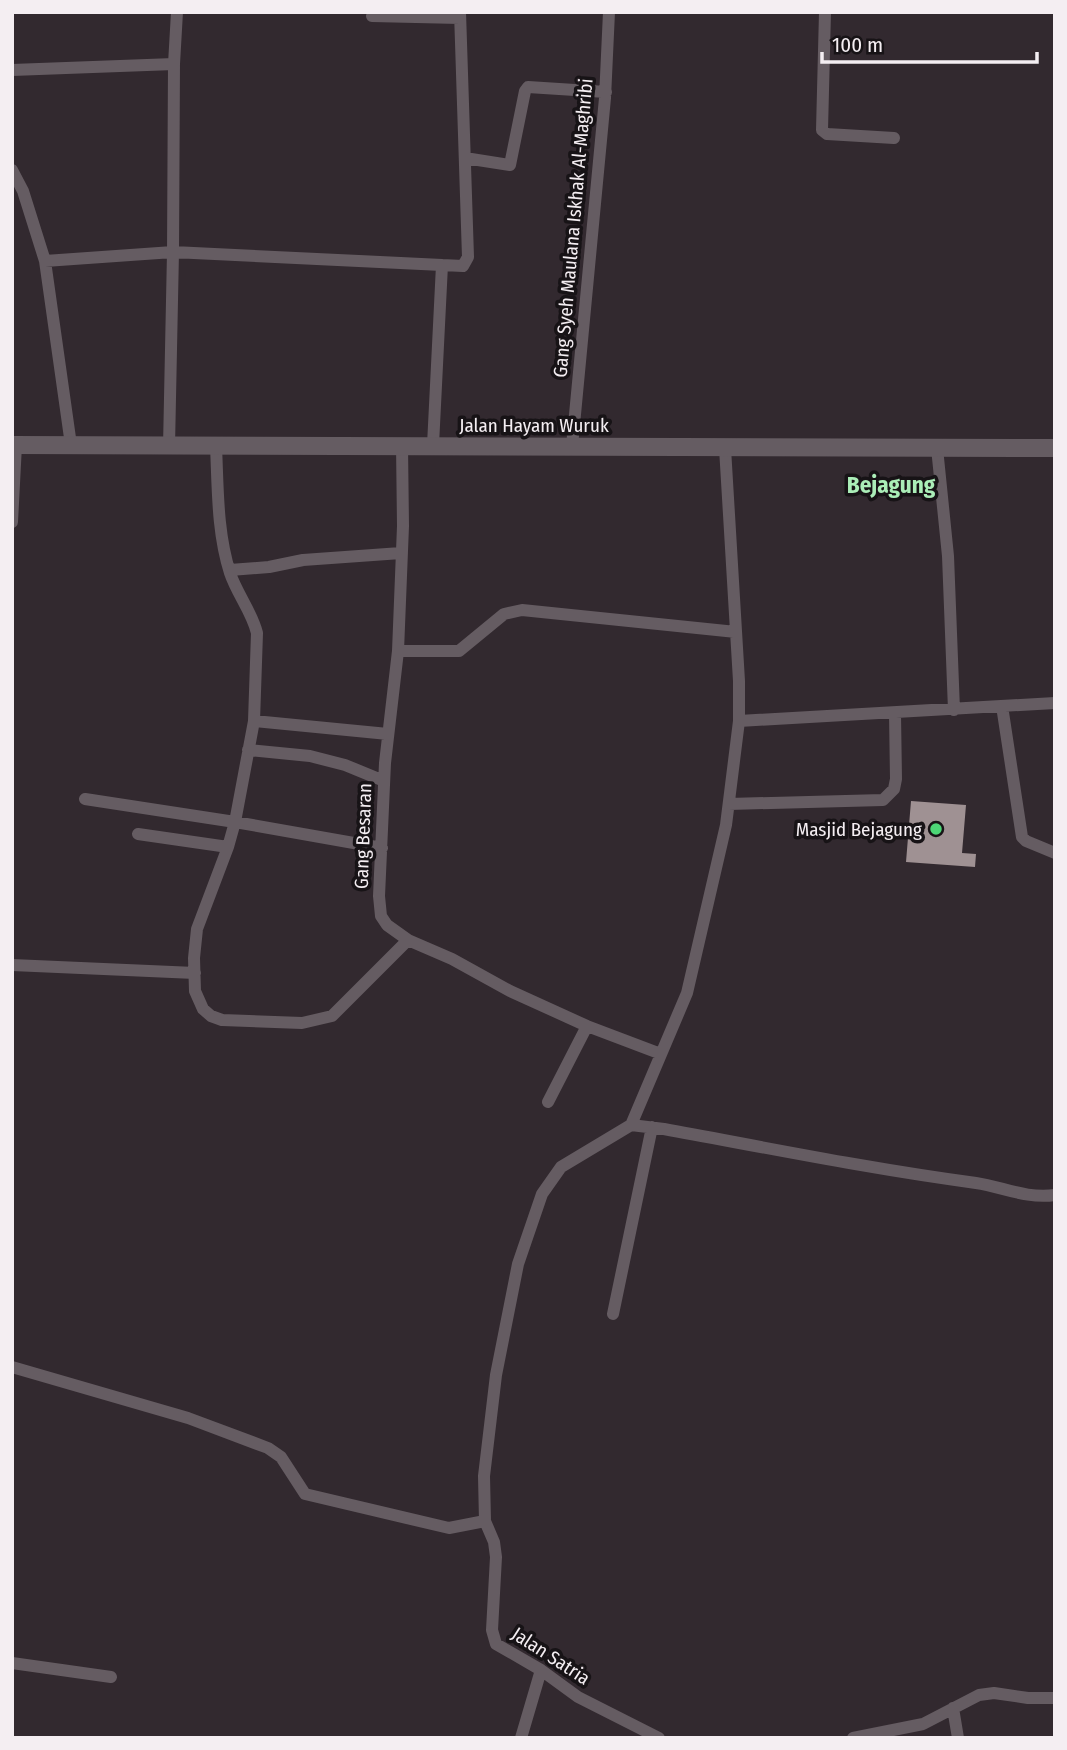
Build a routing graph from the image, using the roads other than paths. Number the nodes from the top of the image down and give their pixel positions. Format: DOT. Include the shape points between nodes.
graph roads {
  1 [pos="177,12"];
  2 [pos="609,12"];
  3 [pos="825,12"];
  4 [pos="460,15"];
  5 [pos="372,16"];
  6 [pos="174,64"];
  7 [pos="12,70"];
  8 [pos="606,92"];
  9 [pos="894,138"];
  10 [pos="466,158"];
  11 [pos="12,170"];
  12 [pos="173,252"];
  13 [pos="45,261"];
  14 [pos="442,265"];
  15 [pos="14,445"];
  16 [pos="71,445"];
  17 [pos="402,445"];
  18 [pos="433,445"];
  19 [pos="216,446"];
  20 [pos="572,446"];
  21 [pos="169,447"];
  22 [pos="725,448"];
  23 [pos="937,448"];
  24 [pos="1055,448"];
  25 [pos="12,522"];
  26 [pos="401,553"];
  27 [pos="230,570"];
  28 [pos="736,632"];
  29 [pos="398,651"];
  30 [pos="1055,703"];
  31 [pos="1003,706"];
  32 [pos="954,710"];
  33 [pos="895,714"];
  34 [pos="254,721"];
  35 [pos="738,721"];
  36 [pos="388,734"];
  37 [pos="248,750"];
  38 [pos="384,781"];
  39 [pos="85,799"];
  40 [pos="729,804"];
  41 [pos="235,822"];
  42 [pos="138,834"];
  43 [pos="228,847"];
  44 [pos="382,848"];
  45 [pos="1055,853"];
  46 [pos="408,940"];
  47 [pos="12,965"];
  48 [pos="195,974"];
  49 [pos="587,1026"];
  50 [pos="661,1054"];
  51 [pos="548,1102"];
  52 [pos="631,1125"];
  53 [pos="652,1127"];
  54 [pos="1055,1195"];
  55 [pos="613,1314"];
  56 [pos="12,1367"];
  57 [pos="485,1521"];
  58 [pos="12,1663"];
  59 [pos="541,1670"];
  60 [pos="111,1676"];
  61 [pos="1055,1698"];
  62 [pos="953,1708"];
  63 [pos="521,1738"];
  64 [pos="659,1738"];
  65 [pos="853,1738"];
  66 [pos="958,1738"];
  1 -- 6 [label="street"];
  2 -- 8 [label="street, Gang Syeh Maulana Iskhak Al-Maghribi"];
  3 -- 9 [label="street" via="821,130"];
  4 -- 5 [label="street"];
  4 -- 10 [label="street"];
  6 -- 7 [label="street"];
  6 -- 12 [label="street"];
  8 -- 10 [label="street" via="528,87 510,165"];
  8 -- 20 [label="street, Gang Syeh Maulana Iskhak Al-Maghribi"];
  10 -- 14 [label="street" via="468,257 463,266"];
  11 -- 13 [label="street"];
  12 -- 13 [label="street"];
  12 -- 14 [label="street"];
  12 -- 21 [label="street"];
  13 -- 16 [label="street"];
  14 -- 18 [label="street"];
  15 -- 16 [label="main road, Jalan Hayam Wuruk"];
  15 -- 25 [label="street"];
  16 -- 21 [label="main road, Jalan Hayam Wuruk"];
  17 -- 18 [label="main road, Jalan Hayam Wuruk"];
  17 -- 19 [label="main road, Jalan Hayam Wuruk"];
  17 -- 26 [label="street, Gang Besaran"];
  18 -- 20 [label="main road, Jalan Hayam Wuruk"];
  19 -- 21 [label="main road, Jalan Hayam Wuruk"];
  19 -- 27 [label="street" via="219,515"];
  20 -- 22 [label="main road, Jalan Hayam Wuruk"];
  22 -- 23 [label="main road, Jalan Hayam Wuruk"];
  22 -- 28 [label="street"];
  23 -- 24 [label="main road, Jalan Hayam Wuruk"];
  23 -- 32 [label="street" via="948,556"];
  26 -- 27 [label="street"];
  26 -- 29 [label="street, Gang Besaran"];
  27 -- 34 [label="street" via="257,633"];
  28 -- 29 [label="street" via="522,610 504,614 458,651"];
  28 -- 35 [label="street"];
  29 -- 36 [label="street, Gang Besaran"];
  30 -- 31 [label="street"];
  31 -- 32 [label="street"];
  31 -- 45 [label="street" via="1022,837"];
  32 -- 33 [label="street"];
  33 -- 35 [label="street"];
  33 -- 40 [label="street" via="896,779 894,789 883,800"];
  34 -- 36 [label="street"];
  34 -- 37 [label="street"];
  35 -- 40 [label="street"];
  36 -- 38 [label="street, Gang Besaran"];
  37 -- 38 [label="street" via="310,756"];
  37 -- 41 [label="street"];
  38 -- 44 [label="street, Gang Besaran"];
  39 -- 41 [label="street"];
  40 -- 50 [label="street" via="687,993"];
  41 -- 43 [label="street"];
  41 -- 44 [label="street"];
  42 -- 43 [label="street"];
  43 -- 48 [label="street" via="197,929"];
  44 -- 46 [label="street, Gang Besaran" via="381,916"];
  46 -- 48 [label="street" via="332,1016 302,1023 211,1016 198,1001"];
  46 -- 49 [label="street, Gang Besaran"];
  47 -- 48 [label="street"];
  49 -- 50 [label="street, Gang Besaran"];
  49 -- 51 [label="street"];
  50 -- 52 [label="street"];
  52 -- 53 [label="street"];
  52 -- 57 [label="street" via="561,1167 542,1194 530,1225 496,1375 484,1476"];
  53 -- 54 [label="street" via="884,1171 982,1184 1021,1195"];
  53 -- 55 [label="street"];
  56 -- 57 [label="street" via="188,1418 268,1448 281,1457 305,1494 449,1528"];
  57 -- 59 [label="street, Jalan Satria" via="496,1557 494,1640"];
  58 -- 60 [label="street"];
  59 -- 63 [label="street"];
  59 -- 64 [label="street, Jalan Satria" via="584,1701"];
  61 -- 62 [label="street" via="994,1693"];
  62 -- 65 [label="street" via="914,1726"];
  62 -- 66 [label="street"];
}
